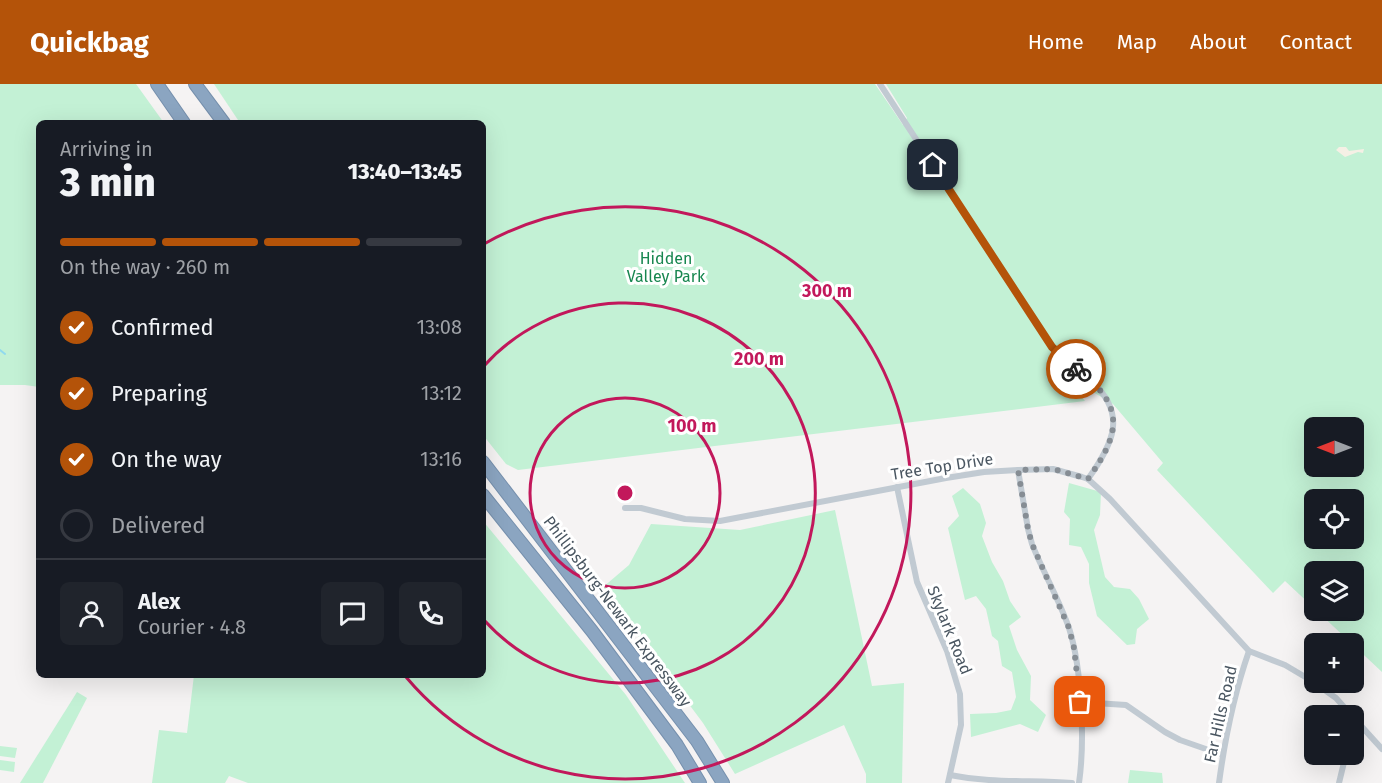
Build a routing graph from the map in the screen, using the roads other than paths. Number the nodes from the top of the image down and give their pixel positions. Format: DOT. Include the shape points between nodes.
graph roads {
  1 [pos="157,84"];
  2 [pos="195,84"];
  3 [pos="203,84"];
  4 [pos="880,84"];
  5 [pos="182,120"];
  6 [pos="224,120"];
  7 [pos="224,120"];
  8 [pos="486,466"];
  9 [pos="1018,470"];
  10 [pos="1088,479"];
  11 [pos="897,487"];
  12 [pos="486,499"];
  13 [pos="624,508"];
  14 [pos="1249,651"];
  15 [pos="1080,702"];
  16 [pos="1342,705"];
  17 [pos="1364,729"];
  18 [pos="1382,749"];
  19 [pos="1222,754"];
  20 [pos="1343,765"];
  21 [pos="950,775"];
  22 [pos="700,783"];
  23 [pos="723,783"];
  24 [pos="948,783"];
  25 [pos="1072,783"];
  26 [pos="1079,783"];
  27 [pos="1219,783"];
  28 [pos="1339,783"];
  1 -- 5 [label="highway"];
  2 -- 6 [label="highway"];
  3 -- 7 [label="highway"];
  4 -- 10 [label="street" via="1052,347 1093,382 1110,405 1112,435"];
  8 -- 23 [label="highway, Phillipsburg-Newark Expressway" via="697,741"];
  9 -- 10 [label="street, Tree Top Drive" via="1053,469"];
  9 -- 11 [label="street, Tree Top Drive"];
  9 -- 15 [label="street" via="1032,544 1069,628"];
  10 -- 14 [label="street, Tree Top Drive"];
  11 -- 13 [label="street, Tree Top Drive" via="720,521"];
  11 -- 21 [label="street, Skylark Road" via="917,582 960,694 962,725"];
  12 -- 22 [label="highway, Phillipsburg-Newark Expressway" via="599,641 677,745"];
  14 -- 16 [label="street, Tree Top Drive" via="1285,665"];
  14 -- 19 [label="street, Far Hills Road"];
  15 -- 19 [label="street" via="1126,705 1180,740"];
  15 -- 26 [label="street" via="1083,753"];
  17 -- 18 [label="street, Tree Top Drive"];
  19 -- 27 [label="street, Far Hills Road"];
  20 -- 28 [label="street"];
  21 -- 24 [label="street, Skylark Road"];
  21 -- 25 [label="street" via="977,780"];
}
